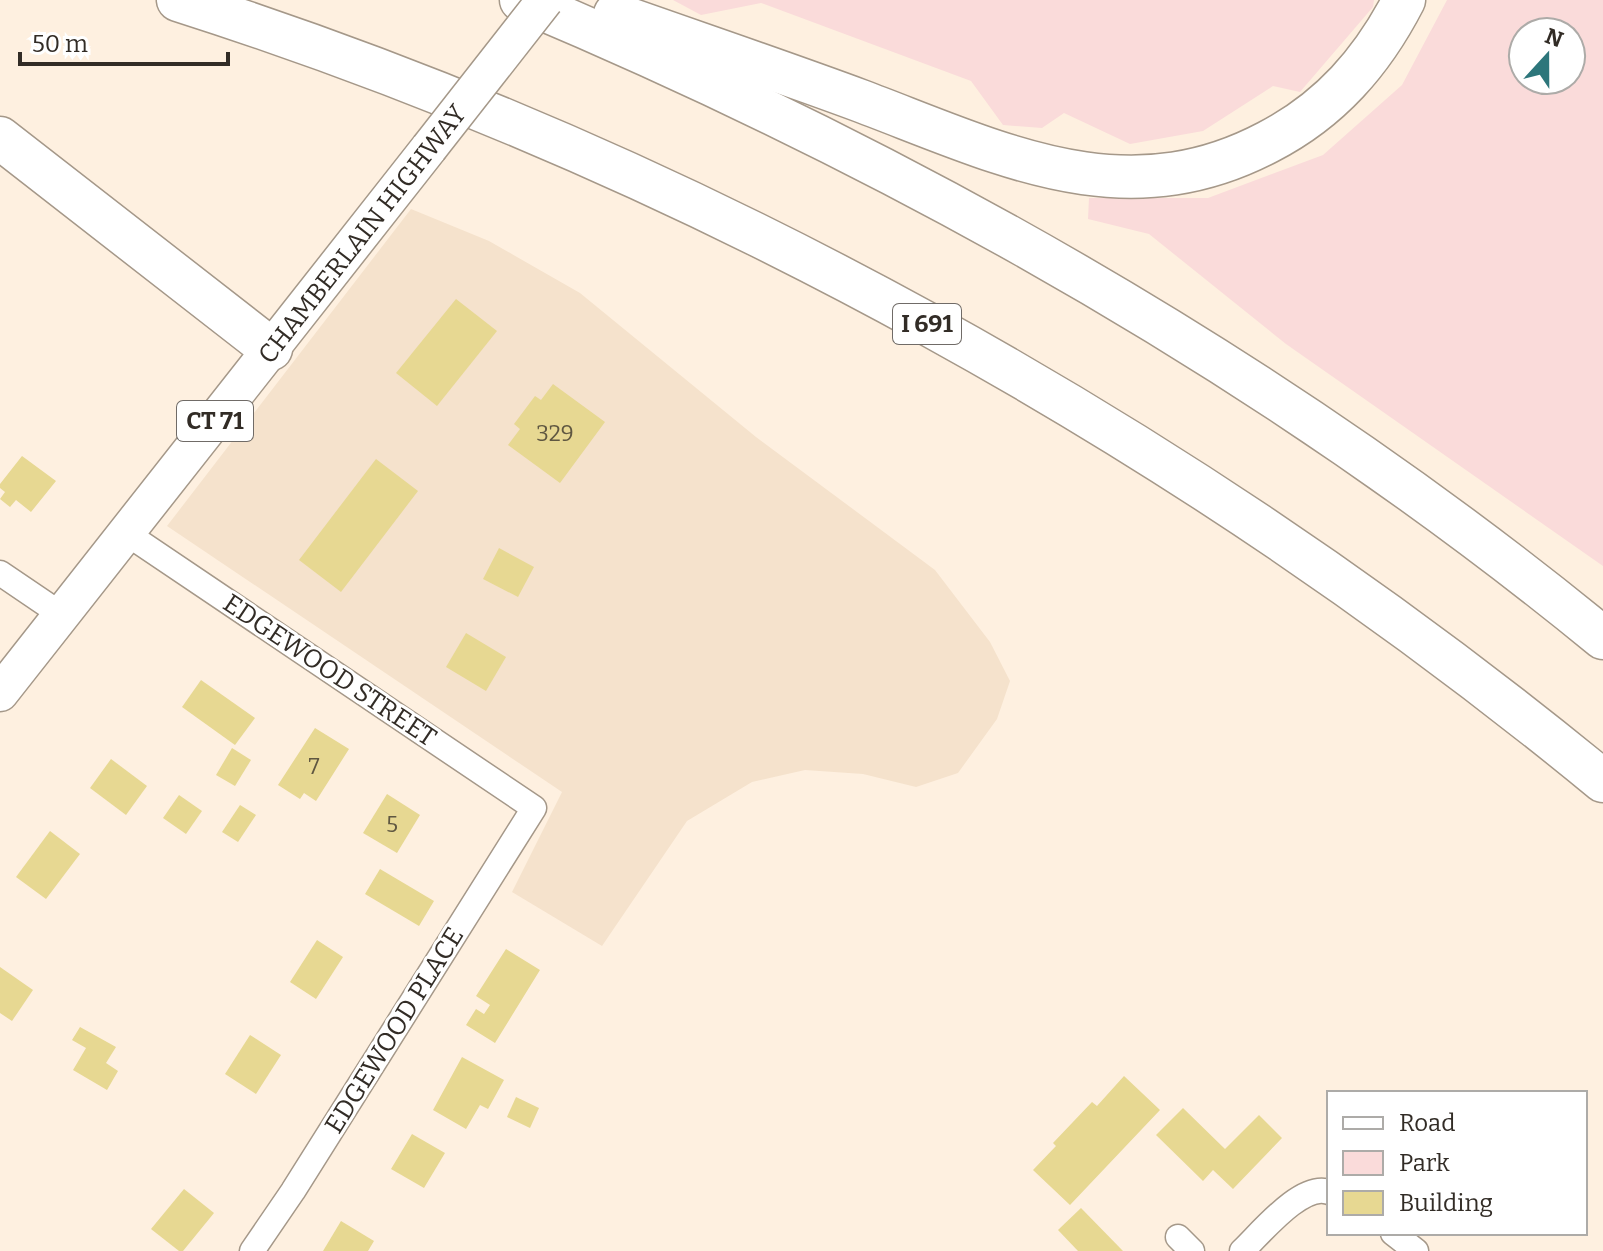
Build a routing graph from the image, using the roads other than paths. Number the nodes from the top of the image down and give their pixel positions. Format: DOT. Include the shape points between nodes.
graph roads {
  1 [pos="178,0"];
  2 [pos="521,0"];
  3 [pos="545,0"];
  4 [pos="576,0"];
  5 [pos="1404,0"];
  6 [pos="0,138"];
  7 [pos="271,349"];
  8 [pos="126,533"];
  9 [pos="0,573"];
  10 [pos="62,615"];
  11 [pos="1603,638"];
  12 [pos="0,693"];
  13 [pos="1603,781"];
  14 [pos="534,808"];
  15 [pos="1325,1191"];
  16 [pos="1396,1235"];
  17 [pos="252,1251"];
  18 [pos="1242,1251"];
  19 [pos="1416,1251"];
  1 -- 13 [label="highway, I 691" via="291,37 520,126 769,242 937,329 1103,426 1256,525 1434,650"];
  2 -- 11 [label="highway" via="795,124 1098,287 1397,480"];
  3 -- 7 [label="main road, CHAMBERLAIN HIGHWAY / CT 71, bridge"];
  4 -- 5 [label="highway" via="1006,155 1089,175 1141,178 1226,162 1303,122 1355,76"];
  6 -- 7 [label="highway"];
  7 -- 8 [label="main road, CHAMBERLAIN HIGHWAY / CT 71"];
  8 -- 10 [label="main road, CHAMBERLAIN HIGHWAY / CT 71"];
  8 -- 14 [label="street, EDGEWOOD STREET"];
  9 -- 10 [label="street"];
  10 -- 12 [label="main road, CHAMBERLAIN HIGHWAY / CT 71"];
  14 -- 17 [label="street, EDGEWOOD PLACE"];
  15 -- 18 [label="street" via="1298,1198"];
  16 -- 19 [label="street"];
}
